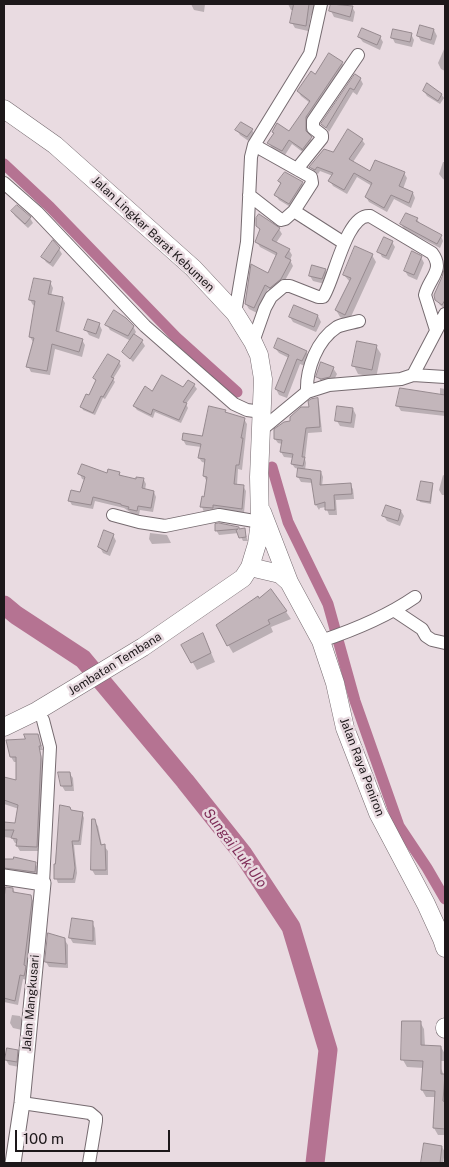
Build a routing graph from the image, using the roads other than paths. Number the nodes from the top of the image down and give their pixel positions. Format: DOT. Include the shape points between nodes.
graph roads {
  1 [pos="321,4"];
  2 [pos="358,55"];
  3 [pos="4,108"];
  4 [pos="254,145"];
  5 [pos="297,170"];
  6 [pos="4,183"];
  7 [pos="249,194"];
  8 [pos="294,210"];
  9 [pos="344,243"];
  10 [pos="235,313"];
  11 [pos="444,314"];
  12 [pos="359,321"];
  13 [pos="436,330"];
  14 [pos="253,342"];
  15 [pos="413,375"];
  16 [pos="445,377"];
  17 [pos="307,392"];
  18 [pos="262,412"];
  19 [pos="261,430"];
  20 [pos="260,513"];
  21 [pos="113,515"];
  22 [pos="250,567"];
  23 [pos="289,582"];
  24 [pos="415,597"];
  25 [pos="395,611"];
  26 [pos="182,622"];
  27 [pos="329,639"];
  28 [pos="445,643"];
  29 [pos="45,712"];
  30 [pos="4,727"];
  31 [pos="4,877"];
  32 [pos="43,883"];
  33 [pos="445,948"];
  34 [pos="22,1103"];
  35 [pos="13,1163"];
  36 [pos="90,1163"];
  1 -- 4 [label="street" via="310,54"];
  2 -- 5 [label="street" via="313,121 312,128 322,138"];
  3 -- 10 [label="main road, Jalan Lingkar Barat Kebumen" via="55,145 135,215 193,268"];
  4 -- 5 [label="street"];
  4 -- 7 [label="street"];
  5 -- 8 [label="street" via="311,177 312,183"];
  6 -- 18 [label="street" via="37,212 145,326 234,404"];
  7 -- 8 [label="street" via="281,220"];
  7 -- 10 [label="street" via="247,242"];
  8 -- 9 [label="street"];
  9 -- 13 [label="street" via="359,220 370,216 432,253 438,267 425,296"];
  9 -- 14 [label="street" via="325,295 318,298 284,286 271,297"];
  10 -- 14 [label="main road, Jalan Lingkar Barat Kebumen"];
  11 -- 13 [label="street"];
  12 -- 17 [label="street" via="338,326 329,333 308,370"];
  13 -- 15 [label="street"];
  14 -- 18 [label="main road, Jalan Lingkar Barat Kebumen" via="263,379"];
  15 -- 16 [label="street"];
  15 -- 17 [label="street" via="329,385"];
  17 -- 19 [label="street"];
  18 -- 19 [label="main road, Jalan Lingkar Barat Kebumen"];
  19 -- 20 [label="main road, Jalan Lingkar Barat Kebumen"];
  20 -- 21 [label="street" via="219,515 165,526"];
  20 -- 22 [label="main road, Jalan Lingkar Barat Kebumen" via="257,544"];
  20 -- 23 [label="main road, Jalan Raya Peniron"];
  22 -- 23 [label="main road" via="280,574"];
  22 -- 26 [label="main road, Jalan Lingkar Barat Kebumen" via="243,578"];
  23 -- 27 [label="main road, Jalan Raya Peniron"];
  24 -- 25 [label="street"];
  25 -- 27 [label="street" via="352,632"];
  25 -- 28 [label="street" via="432,640"];
  26 -- 29 [label="main road, Jembatan Tembana"];
  27 -- 33 [label="main road, Jalan Raya Peniron" via="345,728 378,813 426,904"];
  29 -- 30 [label="main road, Jembatan Tembana"];
  29 -- 32 [label="street" via="50,747"];
  31 -- 32 [label="street"];
  32 -- 34 [label="street, Jalan Mangkusari"];
  34 -- 35 [label="street, Jalan Mangkusari"];
  34 -- 36 [label="street" via="93,1115 96,1121"];
}
